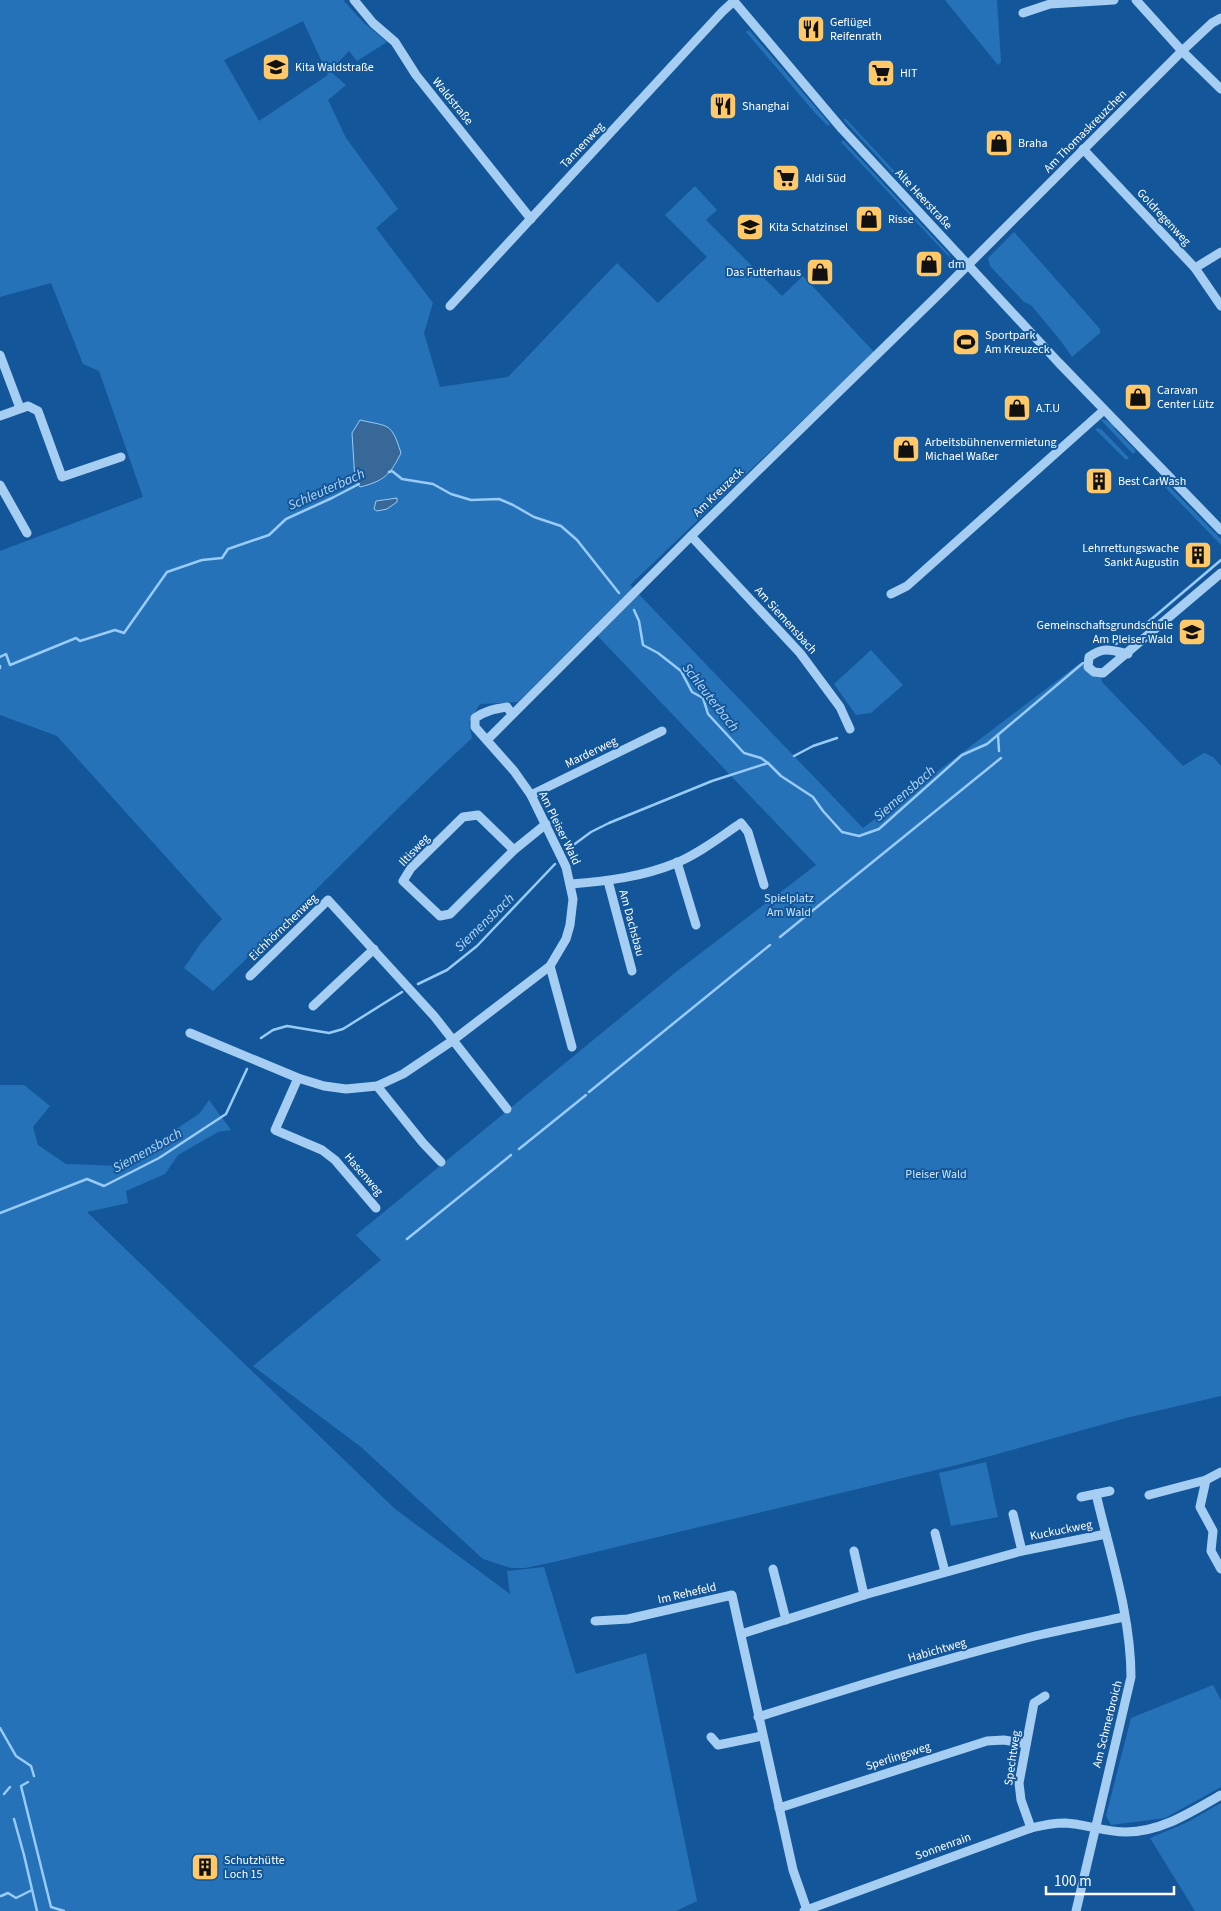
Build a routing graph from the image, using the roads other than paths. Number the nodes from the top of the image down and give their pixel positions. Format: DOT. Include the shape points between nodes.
graph roads {
  1 [pos="354,0"];
  2 [pos="1114,0"];
  3 [pos="1136,0"];
  4 [pos="734,1"];
  5 [pos="1023,13"];
  6 [pos="1221,18"];
  7 [pos="1182,51"];
  8 [pos="1221,89"];
  9 [pos="1083,149"];
  10 [pos="531,218"];
  11 [pos="1221,252"];
  12 [pos="968,264"];
  13 [pos="1195,268"];
  14 [pos="450,306"];
  15 [pos="1221,306"];
  16 [pos="0,355"];
  17 [pos="20,408"];
  18 [pos="1104,410"];
  19 [pos="0,416"];
  20 [pos="121,457"];
  21 [pos="0,485"];
  22 [pos="1221,530"];
  23 [pos="27,533"];
  24 [pos="691,536"];
  25 [pos="1221,573"];
  26 [pos="891,594"];
  27 [pos="1128,654"];
  28 [pos="512,714"];
  29 [pos="850,729"];
  30 [pos="662,731"];
  31 [pos="487,740"];
  32 [pos="531,795"];
  33 [pos="546,824"];
  34 [pos="514,850"];
  35 [pos="677,862"];
  36 [pos="608,881"];
  37 [pos="571,884"];
  38 [pos="764,885"];
  39 [pos="696,925"];
  40 [pos="374,950"];
  41 [pos="550,966"];
  42 [pos="632,971"];
  43 [pos="250,976"];
  44 [pos="313,1006"];
  45 [pos="190,1033"];
  46 [pos="452,1041"];
  47 [pos="572,1047"];
  48 [pos="298,1078"];
  49 [pos="378,1086"];
  50 [pos="507,1109"];
  51 [pos="441,1162"];
  52 [pos="376,1208"];
  53 [pos="1221,1472"];
  54 [pos="1206,1480"];
  55 [pos="1110,1491"];
  56 [pos="1096,1494"];
  57 [pos="1149,1495"];
  58 [pos="1081,1497"];
  59 [pos="1013,1514"];
  60 [pos="935,1532"];
  61 [pos="1107,1538"];
  62 [pos="854,1551"];
  63 [pos="1022,1551"];
  64 [pos="773,1569"];
  65 [pos="1221,1569"];
  66 [pos="945,1572"];
  67 [pos="864,1595"];
  68 [pos="1124,1616"];
  69 [pos="786,1620"];
  70 [pos="594,1621"];
  71 [pos="741,1634"];
  72 [pos="1045,1696"];
  73 [pos="758,1717"];
  74 [pos="762,1736"];
  75 [pos="711,1737"];
  76 [pos="1026,1744"];
  77 [pos="1221,1796"];
  78 [pos="779,1808"];
  79 [pos="1031,1828"];
  80 [pos="1094,1829"];
  81 [pos="805,1910"];
  82 [pos="1076,1911"];
  1 -- 10 [label="street, Waldstraße" via="395,42 416,75"];
  2 -- 5 [label="street" via="1050,4"];
  3 -- 7 [label="street"];
  4 -- 10 [label="street, Tannenweg"];
  4 -- 12 [label="street, Alte Heerstraße" via="842,129"];
  6 -- 7 [label="street, Am Thomaskreuzchen" via="1212,22"];
  7 -- 8 [label="street"];
  7 -- 9 [label="street, Am Thomaskreuzchen"];
  9 -- 12 [label="street, Am Thomaskreuzchen"];
  9 -- 13 [label="street, Goldregenweg"];
  10 -- 14 [label="street, Tannenweg"];
  11 -- 13 [label="street"];
  12 -- 18 [label="street, Alte Heerstraße"];
  12 -- 24 [label="street, Am Kreuzeck"];
  13 -- 15 [label="street, Goldregenweg"];
  16 -- 17 [label="street"];
  17 -- 19 [label="street"];
  17 -- 20 [label="street" via="28,406 38,411 62,478"];
  18 -- 22 [label="street, Alte Heerstraße"];
  18 -- 26 [label="street" via="907,586"];
  21 -- 23 [label="street"];
  24 -- 28 [label="street, Am Kreuzeck"];
  24 -- 29 [label="street, Am Siemensbach" via="800,653 840,707"];
  25 -- 27 [label="street"];
  28 -- 31 [label="street, Am Kreuzeck"];
  28 -- 31 [label="street, Am Pleiser Wald" via="507,707 475,718 475,727"];
  30 -- 32 [label="street, Marderweg"];
  31 -- 32 [label="street, Am Pleiser Wald"];
  32 -- 33 [label="street, Am Pleiser Wald"];
  33 -- 34 [label="street, Iltisweg"];
  33 -- 37 [label="street, Am Pleiser Wald"];
  34 -- 34 [label="street, Iltisweg" via="450,914 440,916 403,881 411,868 463,817 478,815"];
  35 -- 36 [label="street, Am Dachsbau" via="648,873"];
  35 -- 38 [label="street, Am Dachsbau" via="741,823 748,832"];
  35 -- 39 [label="street"];
  36 -- 37 [label="street, Am Dachsbau"];
  36 -- 42 [label="street, Am Dachsbau"];
  37 -- 41 [label="street, Am Pleiser Wald" via="574,899 570,925 566,939"];
  40 -- 43 [label="street, Eichhörnchenweg" via="328,900"];
  40 -- 44 [label="street"];
  40 -- 46 [label="street, Eichhörnchenweg" via="434,1016"];
  41 -- 46 [label="street, Am Pleiser Wald"];
  41 -- 47 [label="street"];
  45 -- 48 [label="street, Am Pleiser Wald"];
  46 -- 49 [label="street, Am Pleiser Wald" via="403,1074"];
  46 -- 50 [label="street"];
  48 -- 49 [label="street, Am Pleiser Wald" via="346,1089"];
  48 -- 52 [label="street, Hasenweg" via="275,1130 322,1150 335,1160"];
  49 -- 51 [label="street"];
  53 -- 54 [label="street"];
  54 -- 57 [label="street"];
  54 -- 65 [label="street" via="1200,1507 1213,1531 1211,1551"];
  55 -- 56 [label="street"];
  56 -- 58 [label="street"];
  56 -- 61 [label="street, Kuckuckweg"];
  59 -- 63 [label="street, Kuckuckweg"];
  60 -- 66 [label="street"];
  61 -- 63 [label="street, Kuckuckweg"];
  61 -- 68 [label="street, Am Schmerbroich"];
  62 -- 67 [label="street"];
  63 -- 66 [label="street, Kuckuckweg"];
  64 -- 69 [label="street"];
  66 -- 67 [label="street, Kuckuckweg"];
  67 -- 69 [label="street, Kuckuckweg"];
  68 -- 73 [label="street, Habichtweg" via="964,1655"];
  68 -- 80 [label="street, Am Schmerbroich" via="1130,1643 1131,1677"];
  69 -- 71 [label="street, Kuckuckweg"];
  70 -- 71 [label="street, Im Rehefeld" via="628,1619 732,1596"];
  71 -- 73 [label="street, Im Rehefeld"];
  72 -- 76 [label="street, Spechtweg" via="1034,1704"];
  73 -- 74 [label="street, Im Rehefeld"];
  74 -- 75 [label="street" via="718,1745"];
  74 -- 78 [label="street, Im Rehefeld"];
  76 -- 78 [label="street, Sperlingsweg" via="987,1740"];
  76 -- 79 [label="street, Spechtweg" via="1019,1784"];
  77 -- 80 [label="street, Sonnenrain" via="1156,1828 1125,1832"];
  78 -- 81 [label="street, Im Rehefeld"];
  79 -- 80 [label="street, Sonnenrain" via="1066,1823"];
  79 -- 81 [label="street, Sonnenrain"];
  80 -- 82 [label="street, Am Schmerbroich"];
}
